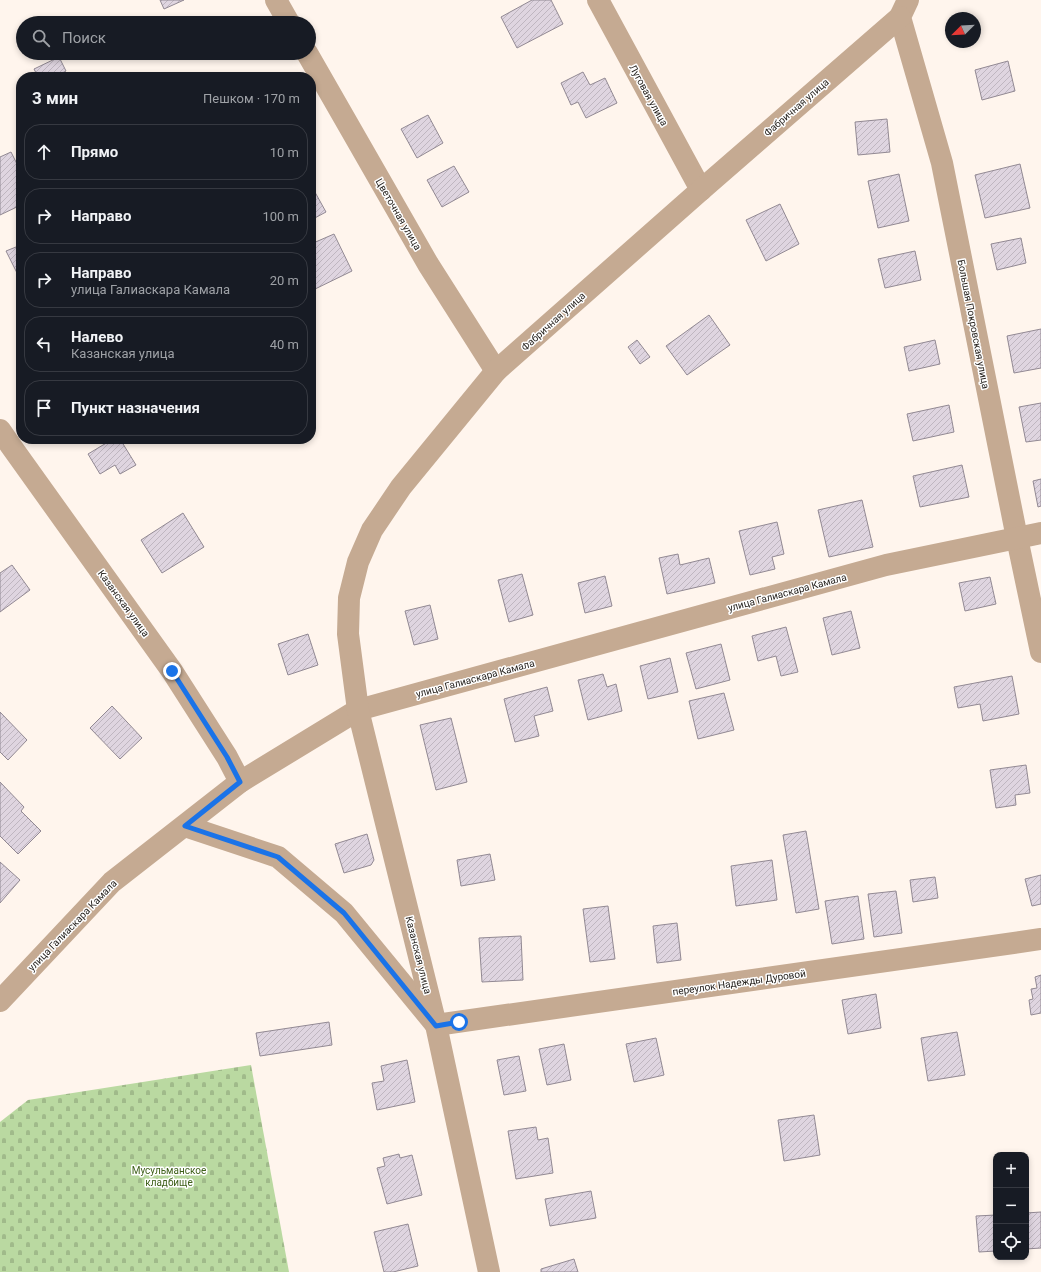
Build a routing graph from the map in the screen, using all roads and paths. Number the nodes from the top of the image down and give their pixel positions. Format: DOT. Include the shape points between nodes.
graph roads {
  1 [pos="276,0"];
  2 [pos="598,0"];
  3 [pos="904,9"];
  4 [pos="286,16"];
  5 [pos="311,60"];
  6 [pos="701,190"];
  7 [pos="496,371"];
  8 [pos="0,430"];
  9 [pos="1041,533"];
  10 [pos="1017,538"];
  11 [pos="1041,652"];
  12 [pos="358,710"];
  13 [pos="240,782"];
  14 [pos="185,826"];
  15 [pos="1041,939"];
  16 [pos="0,1001"];
  17 [pos="436,1026"];
  18 [pos="489,1272"];
  1 -- 4 [label="street"];
  2 -- 6 [label="street, Луговая улица"];
  3 -- 6 [label="street, Фабричная улица"];
  3 -- 10 [label="street, Большая Покровская улица" via="942,163"];
  5 -- 7 [label="street, Цветочная улица" via="428,264"];
  6 -- 7 [label="street, Фабричная улица"];
  7 -- 12 [label="street, Фабричная улица" via="400,487 372,530 358,562 349,598 348,634"];
  8 -- 13 [label="street, Казанская улица" via="172,671"];
  9 -- 10 [label="street, улица Галиаскара Камала"];
  10 -- 11 [label="street, Большая Покровская улица"];
  10 -- 12 [label="street, улица Галиаскара Камала" via="886,565"];
  12 -- 13 [label="street, улица Галиаскара Камала"];
  12 -- 17 [label="street, Казанская улица"];
  13 -- 14 [label="street, улица Галиаскара Камала"];
  14 -- 16 [label="street, улица Галиаскара Камала" via="112,882"];
  14 -- 17 [label="street" via="278,857 344,913"];
  15 -- 17 [label="street, переулок Надежды Дуровой"];
  17 -- 18 [label="street, Казанская улица"];
}
